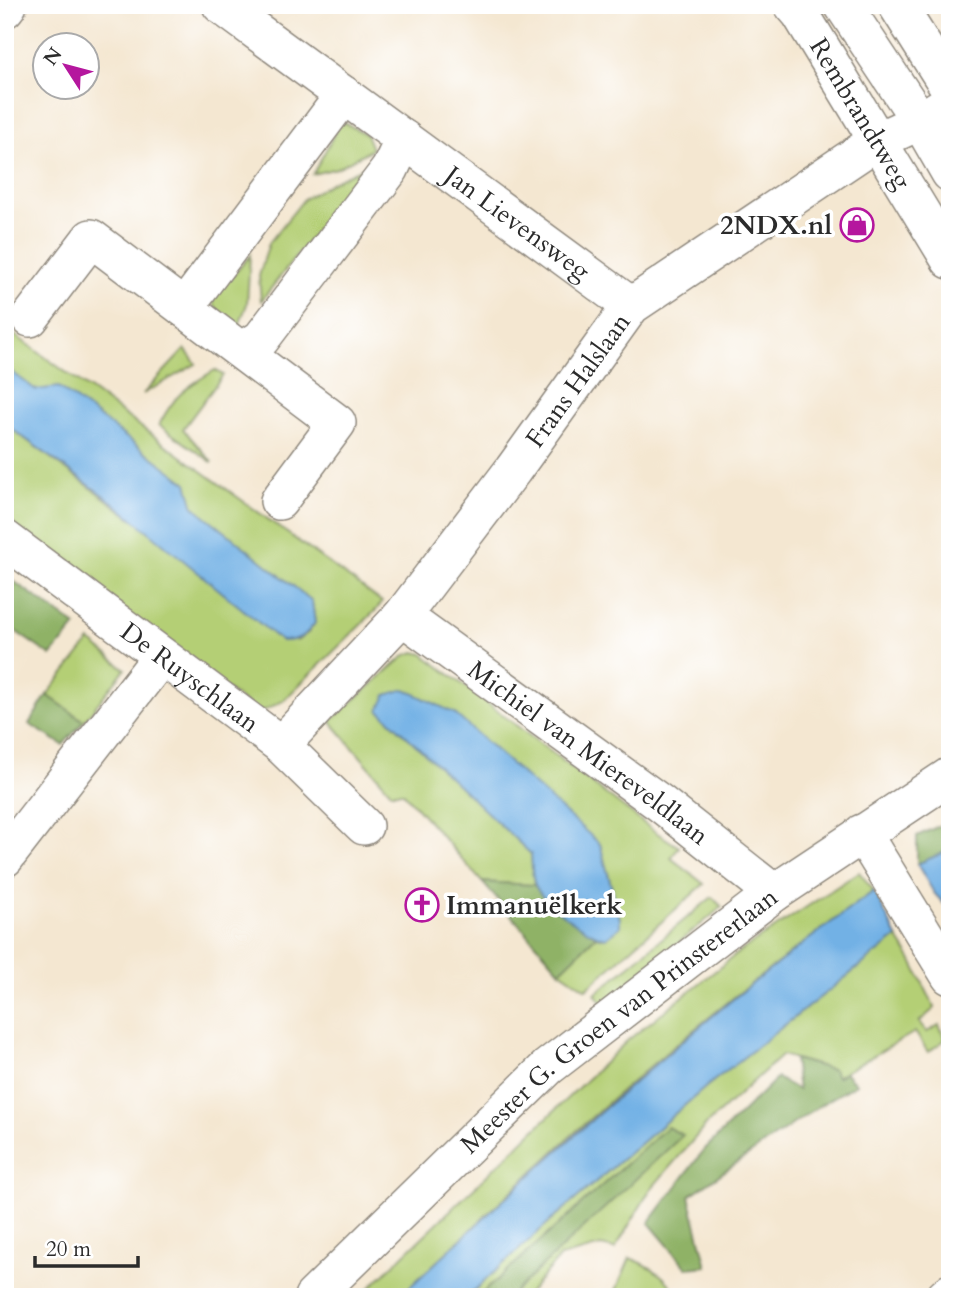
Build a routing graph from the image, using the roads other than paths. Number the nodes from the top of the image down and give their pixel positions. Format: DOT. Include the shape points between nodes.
graph roads {
  1 [pos="221,5"];
  2 [pos="793,5"];
  3 [pos="843,5"];
  4 [pos="897,5"];
  5 [pos="950,89"];
  6 [pos="344,95"];
  7 [pos="935,111"];
  8 [pos="404,139"];
  9 [pos="877,141"];
  10 [pos="950,173"];
  11 [pos="950,260"];
  12 [pos="631,306"];
  13 [pos="184,308"];
  14 [pos="30,318"];
  15 [pos="243,351"];
  16 [pos="279,501"];
  17 [pos="5,539"];
  18 [pos="402,616"];
  19 [pos="161,657"];
  20 [pos="281,745"];
  21 [pos="950,776"];
  22 [pos="364,826"];
  23 [pos="862,833"];
  24 [pos="5,858"];
  25 [pos="774,893"];
  26 [pos="950,976"];
  27 [pos="950,1293"];
  28 [pos="313,1297"];
  29 [pos="944,1297"];
  1 -- 6 [label="street, Jan Lievensweg"];
  2 -- 9 [label="street, Rembrandtweg"];
  3 -- 7 [label="street, Rembrandtweg"];
  4 -- 5 [label="street"];
  6 -- 8 [label="street, Jan Lievensweg"];
  6 -- 13 [label="street"];
  7 -- 9 [label="street, Frans Halslaan"];
  7 -- 10 [label="street, Rembrandtweg"];
  8 -- 12 [label="street, Jan Lievensweg"];
  8 -- 15 [label="street" via="390,169 352,220 261,339"];
  9 -- 11 [label="street, Rembrandtweg"];
  9 -- 12 [label="street, Frans Halslaan"];
  12 -- 18 [label="street, Frans Halslaan"];
  13 -- 14 [label="street" via="91,238"];
  13 -- 15 [label="street"];
  15 -- 16 [label="street" via="337,423"];
  17 -- 19 [label="street, De Ruyschlaan"];
  18 -- 20 [label="street, Frans Halslaan"];
  18 -- 25 [label="street, Michiel van Miereveldlaan" via="660,803"];
  19 -- 20 [label="street, De Ruyschlaan"];
  19 -- 24 [label="street"];
  20 -- 22 [label="street, De Ruyschlaan"];
  21 -- 23 [label="street, Meester G. Groen van Prinstererlaan"];
  23 -- 25 [label="street, Meester G. Groen van Prinstererlaan"];
  23 -- 26 [label="street"];
  25 -- 28 [label="street, Meester G. Groen van Prinstererlaan" via="548,1067"];
  27 -- 29 [label="street"];
}
